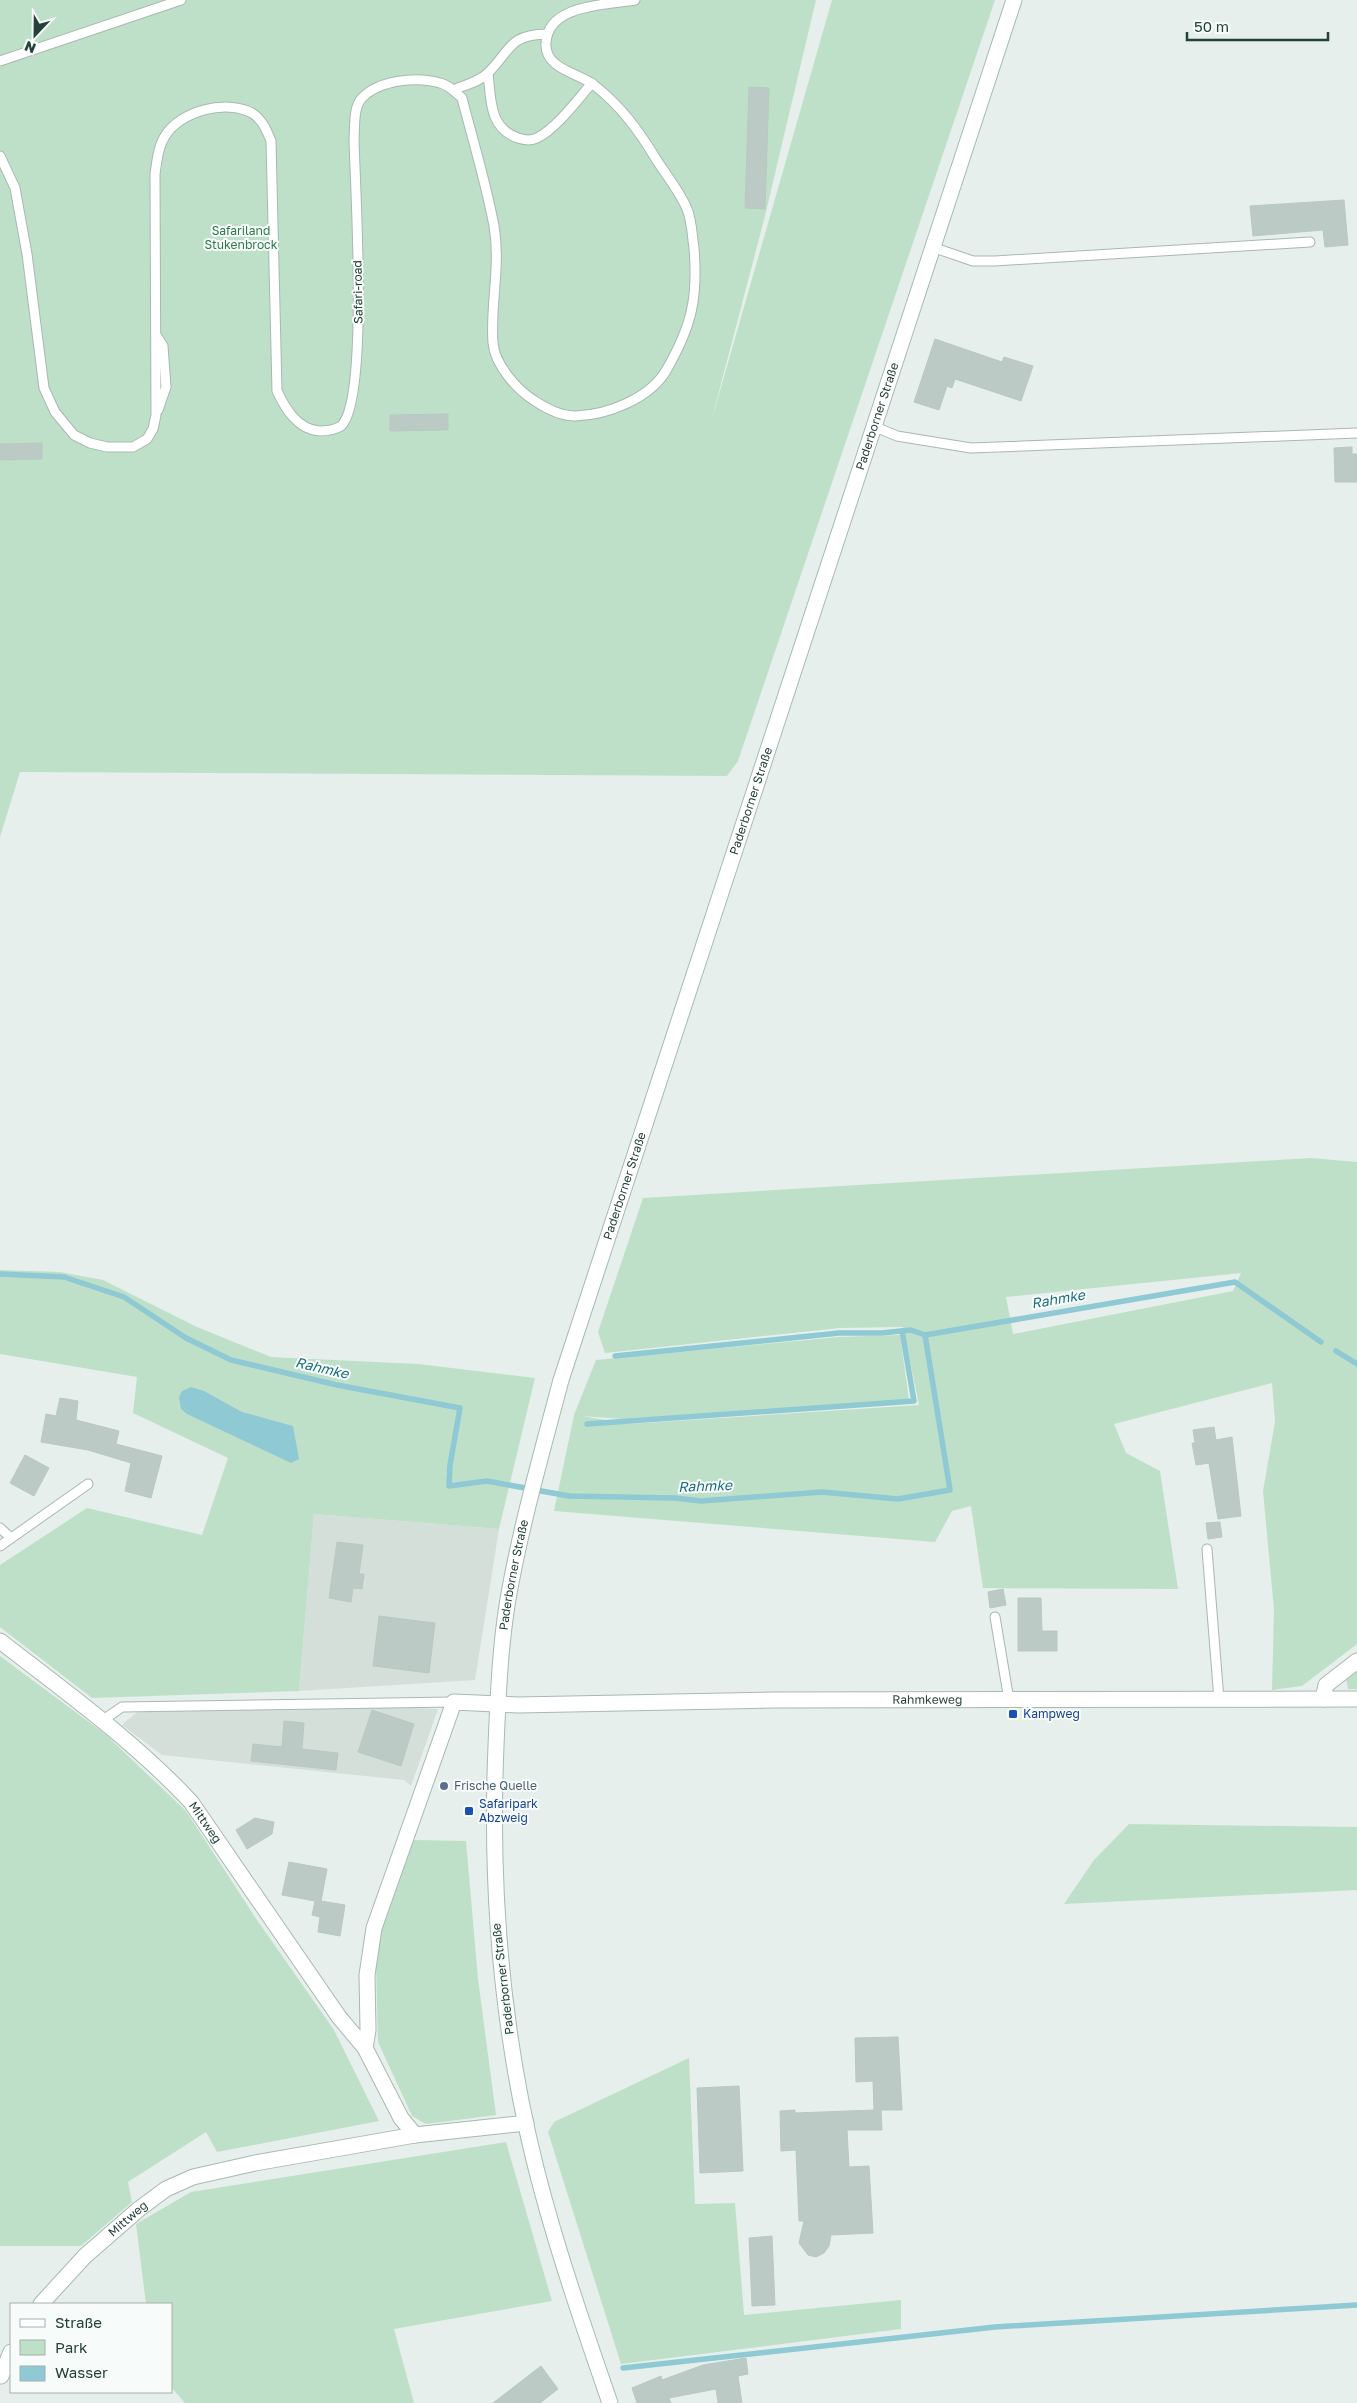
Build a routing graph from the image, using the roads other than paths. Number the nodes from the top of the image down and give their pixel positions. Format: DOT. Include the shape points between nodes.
graph roads {
  1 [pos="181,0"];
  2 [pos="635,0"];
  3 [pos="1014,0"];
  4 [pos="158,4"];
  5 [pos="547,34"];
  6 [pos="0,61"];
  7 [pos="488,73"];
  8 [pos="592,83"];
  9 [pos="453,90"];
  10 [pos="0,156"];
  11 [pos="1310,242"];
  12 [pos="932,247"];
  13 [pos="873,426"];
  14 [pos="1357,433"];
  15 [pos="88,1484"];
  16 [pos="0,1528"];
  17 [pos="10,1537"];
  18 [pos="0,1546"];
  19 [pos="1208,1549"];
  20 [pos="995,1616"];
  21 [pos="0,1641"];
  22 [pos="1357,1661"];
  23 [pos="1323,1699"];
  24 [pos="1357,1699"];
  25 [pos="1009,1700"];
  26 [pos="1219,1700"];
  27 [pos="454,1702"];
  28 [pos="498,1703"];
  29 [pos="103,1720"];
  30 [pos="365,2048"];
  31 [pos="526,2122"];
  32 [pos="415,2136"];
  33 [pos="42,2303"];
  34 [pos="10,2354"];
  35 [pos="1,2376"];
  36 [pos="610,2403"];
  1 -- 4 [label="lane"];
  2 -- 5 [label="lane" via="572,11 556,20"];
  3 -- 12 [label="street, Paderborner Straße"];
  4 -- 6 [label="lane"];
  5 -- 7 [label="lane" via="520,38"];
  5 -- 8 [label="lane" via="549,56 567,72"];
  7 -- 8 [label="lane" via="492,111 498,123 507,134 525,140 537,138 553,126"];
  7 -- 9 [label="lane"];
  8 -- 9 [label="lane" via="624,111 687,209 696,273 695,303 682,340 653,388 601,412 574,416 551,411 525,395 506,376 493,346 498,263 494,227 462,98"];
  9 -- 10 [label="lane, Safari-road" via="441,83 422,79 375,88 360,99 354,140 359,325 348,412 341,425 333,429 318,431 302,425 286,410 277,391 271,141 253,113 234,107 212,108 183,118 165,136 158,155 155,174 156,415 147,439 133,447 107,447 74,435 55,412 44,388 15,188"];
  11 -- 12 [label="lane" via="994,261 973,261"];
  12 -- 13 [label="street, Paderborner Straße"];
  13 -- 14 [label="lane" via="896,436 971,448"];
  13 -- 28 [label="street, Paderborner Straße" via="561,1380 528,1505 508,1600"];
  15 -- 17 [label="lane"];
  16 -- 17 [label="lane"];
  17 -- 18 [label="lane"];
  19 -- 26 [label="lane"];
  20 -- 25 [label="lane"];
  21 -- 29 [label="street, Mittweg"];
  22 -- 23 [label="street" via="1326,1685"];
  23 -- 24 [label="street, Rahmkeweg"];
  23 -- 26 [label="street, Rahmkeweg"];
  25 -- 26 [label="street, Rahmkeweg"];
  25 -- 28 [label="street, Rahmkeweg"];
  27 -- 28 [label="street"];
  27 -- 29 [label="lane" via="122,1707"];
  27 -- 30 [label="street" via="374,1928 367,1975 368,2030"];
  28 -- 31 [label="street, Paderborner Straße" via="493,1845 495,1907 506,2016"];
  29 -- 30 [label="street, Mittweg" via="192,1802 339,2017"];
  30 -- 32 [label="street, Mittweg" via="401,2118"];
  31 -- 32 [label="street, Mittweg"];
  31 -- 36 [label="street, Paderborner Straße" via="547,2212"];
  32 -- 33 [label="street, Mittweg" via="254,2163 193,2177 166,2190 139,2209 84,2256"];
  34 -- 35 [label="street"];
}
